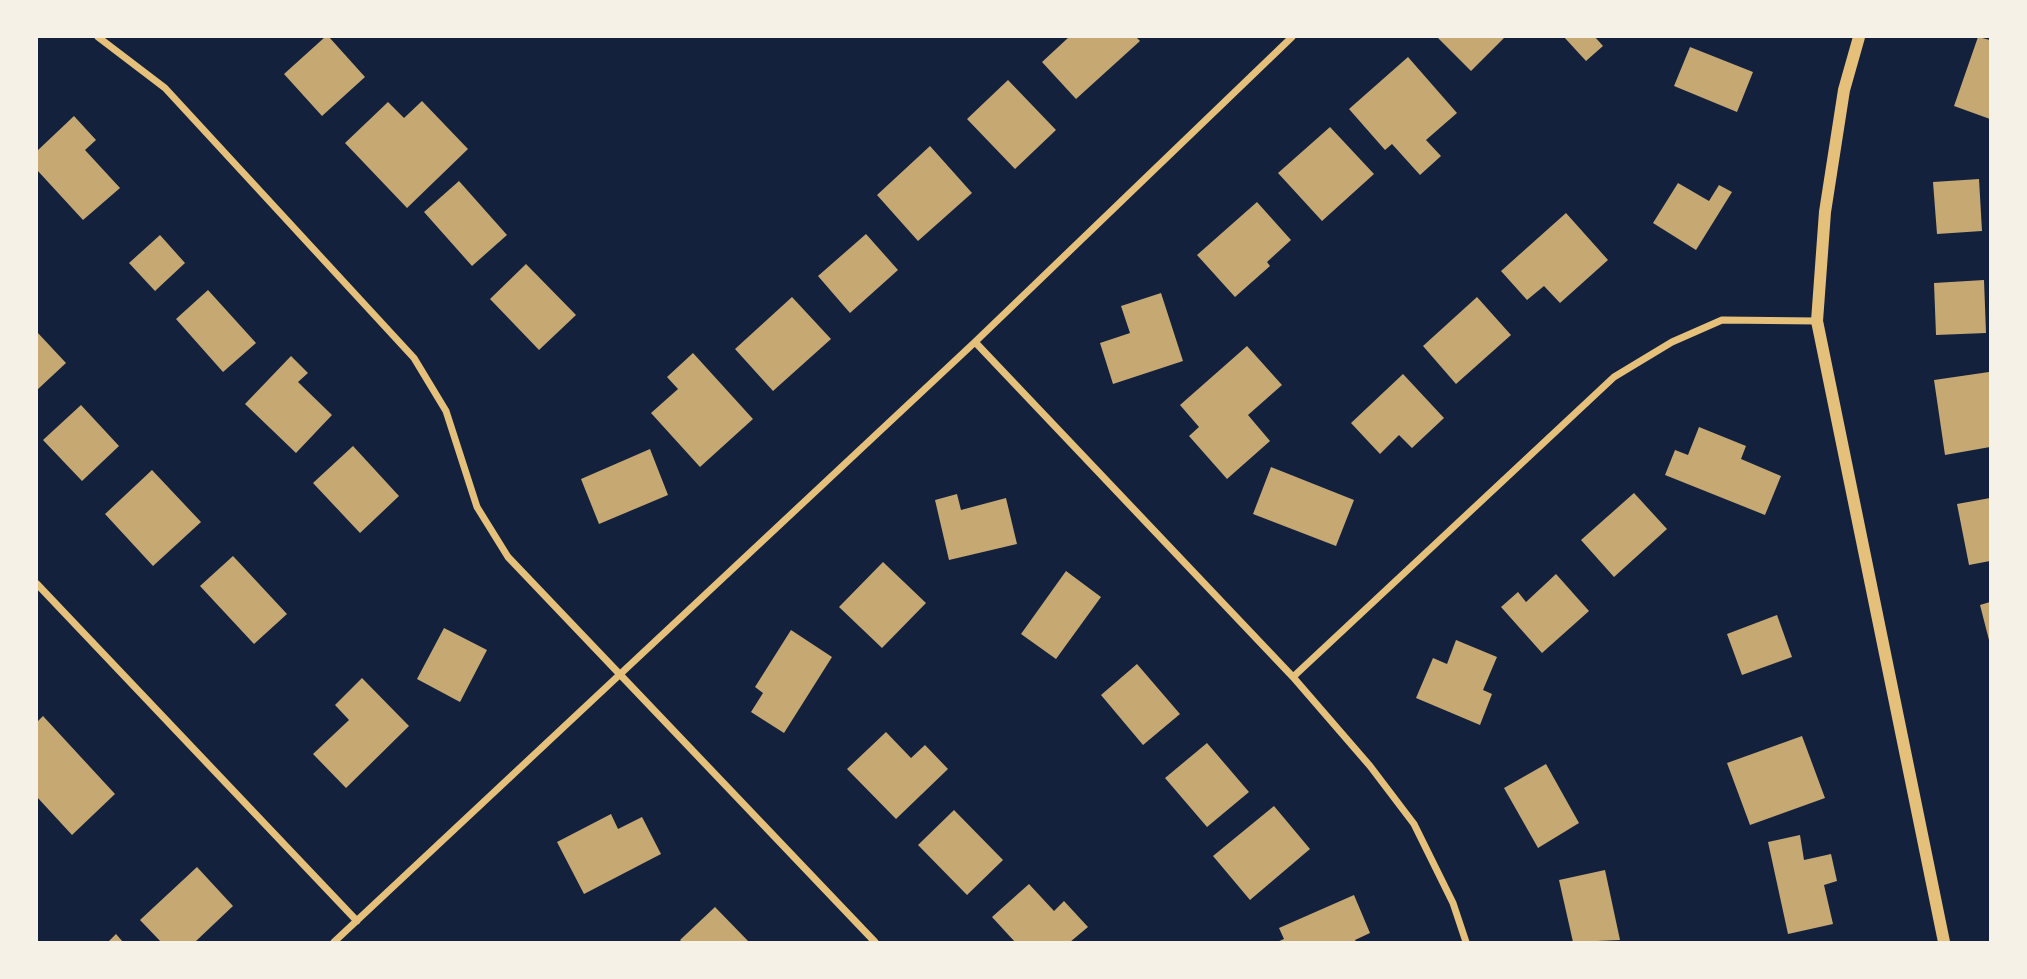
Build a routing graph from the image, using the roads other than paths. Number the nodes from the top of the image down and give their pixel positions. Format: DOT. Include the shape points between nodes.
graph roads {
  1 [pos="98,37"];
  2 [pos="1292,37"];
  3 [pos="1859,37"];
  4 [pos="1817,321"];
  5 [pos="975,342"];
  6 [pos="37,584"];
  7 [pos="620,675"];
  8 [pos="1293,677"];
  9 [pos="358,920"];
  10 [pos="334,942"];
  11 [pos="875,942"];
  12 [pos="1466,942"];
  13 [pos="1944,942"];
  1 -- 7 [label="street" via="165,88 414,358 446,411 477,507 508,557"];
  2 -- 5 [label="street"];
  3 -- 4 [label="street" via="1844,90 1825,212"];
  4 -- 8 [label="street" via="1722,320 1672,342 1614,377"];
  4 -- 13 [label="street"];
  5 -- 7 [label="street"];
  5 -- 8 [label="street"];
  6 -- 9 [label="street"];
  7 -- 9 [label="street"];
  7 -- 11 [label="street"];
  8 -- 12 [label="street" via="1414,824 1453,903"];
  9 -- 10 [label="street"];
}
